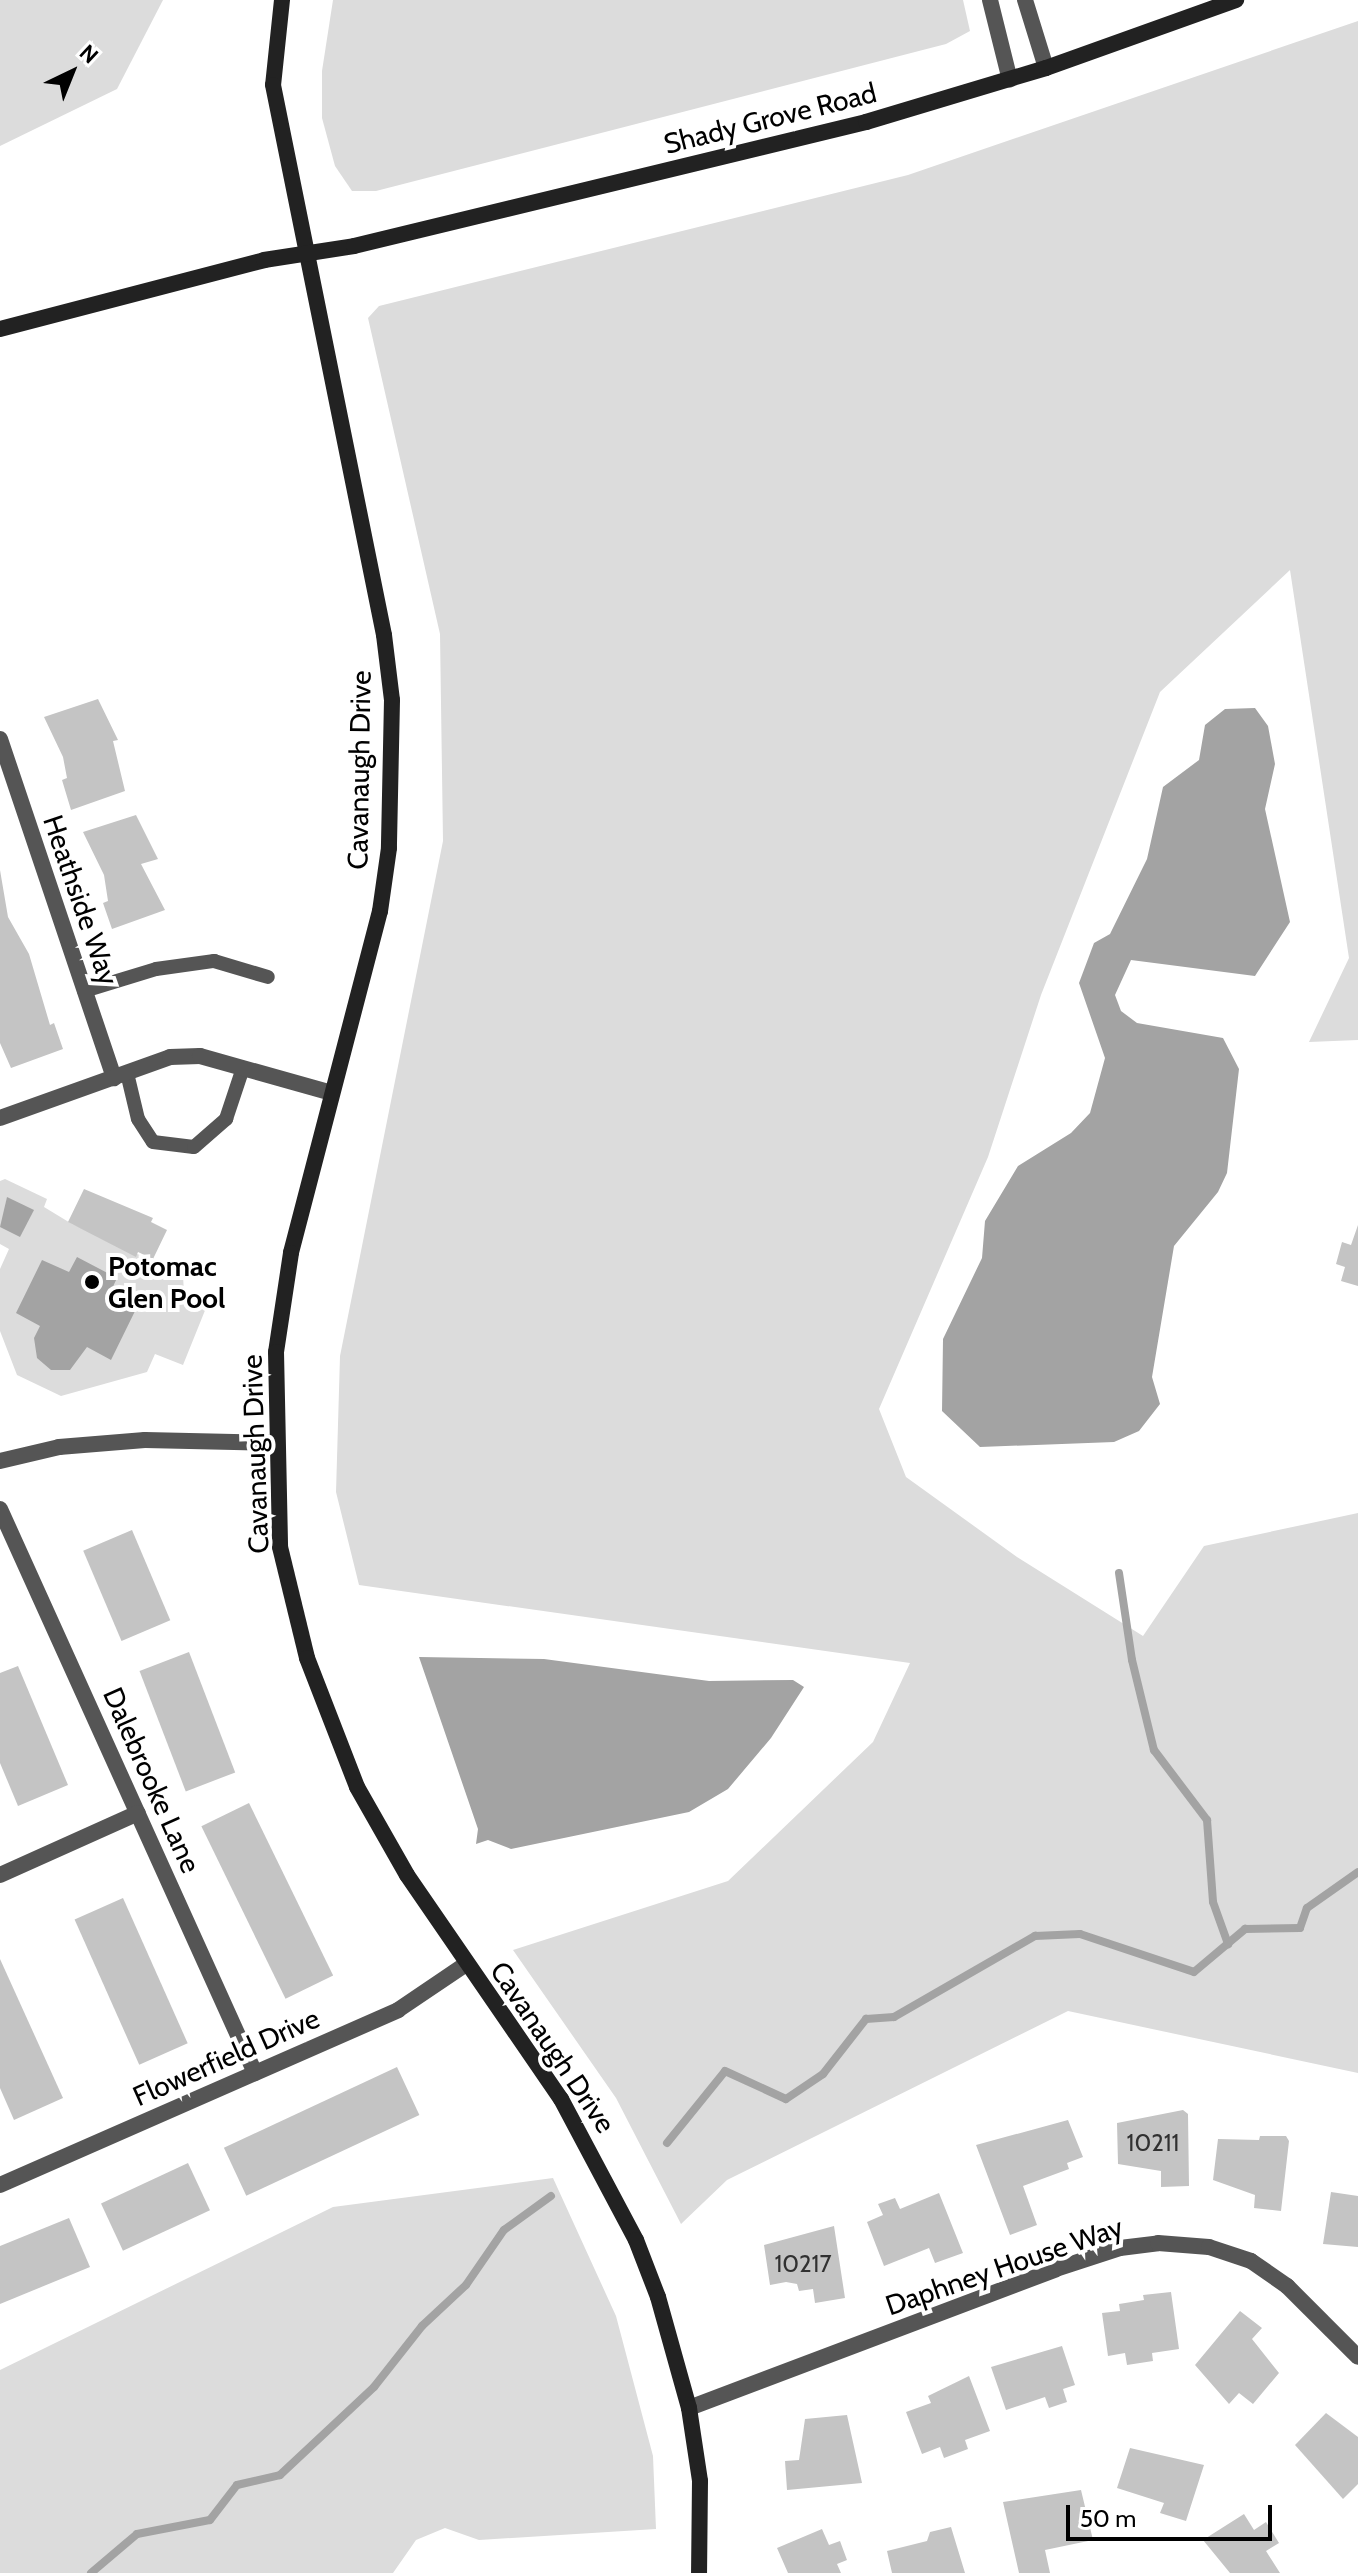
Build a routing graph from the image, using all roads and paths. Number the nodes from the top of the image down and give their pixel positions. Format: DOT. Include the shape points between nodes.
graph roads {
  1 [pos="282,0"];
  2 [pos="990,0"];
  3 [pos="1025,0"];
  4 [pos="1236,0"];
  5 [pos="1046,68"];
  6 [pos="1010,80"];
  7 [pos="307,253"];
  8 [pos="0,329"];
  9 [pos="0,739"];
  10 [pos="268,977"];
  11 [pos="84,991"];
  12 [pos="243,1068"];
  13 [pos="120,1076"];
  14 [pos="332,1093"];
  15 [pos="0,1118"];
  16 [pos="277,1443"];
  17 [pos="0,1461"];
  18 [pos="0,1509"];
  19 [pos="138,1813"];
  20 [pos="0,1875"];
  21 [pos="466,1964"];
  22 [pos="255,2073"];
  23 [pos="0,2185"];
  24 [pos="1358,2357"];
  25 [pos="689,2408"];
  26 [pos="699,2573"];
  1 -- 7 [label="street, Cavanaugh Drive" via="273,85"];
  2 -- 6 [label="street"];
  3 -- 5 [label="street"];
  4 -- 5 [label="street, Shady Grove Road"];
  5 -- 6 [label="street, Shady Grove Road"];
  6 -- 7 [label="street, Shady Grove Road" via="761,149"];
  7 -- 8 [label="street, Shady Grove Road"];
  7 -- 14 [label="street, Cavanaugh Drive" via="384,635 392,700 389,848 380,911"];
  9 -- 11 [label="street, Heathside Way"];
  10 -- 11 [label="lane" via="214,961 156,969"];
  11 -- 13 [label="street, Heathside Way"];
  12 -- 13 [label="street" via="200,1056 170,1057"];
  12 -- 13 [label="lane" via="226,1119 194,1147 153,1142"];
  12 -- 14 [label="street"];
  13 -- 15 [label="street"];
  14 -- 16 [label="street, Cavanaugh Drive" via="291,1253 276,1352"];
  16 -- 17 [label="street" via="145,1440 59,1447"];
  16 -- 21 [label="street, Cavanaugh Drive" via="280,1547 307,1658 357,1787"];
  18 -- 19 [label="street, Dalebrooke Lane"];
  19 -- 20 [label="street"];
  19 -- 22 [label="street, Dalebrooke Lane"];
  21 -- 22 [label="street, Flowerfield Drive" via="398,2010"];
  21 -- 25 [label="street, Cavanaugh Drive" via="561,2099 612,2188 658,2297"];
  22 -- 23 [label="street, Flowerfield Drive"];
  24 -- 25 [label="street, Daphney House Way" via="1287,2286 1251,2261 1209,2247 1158,2243 1120,2248 1056,2269"];
  25 -- 26 [label="street, Cavanaugh Drive" via="700,2481"];
}
